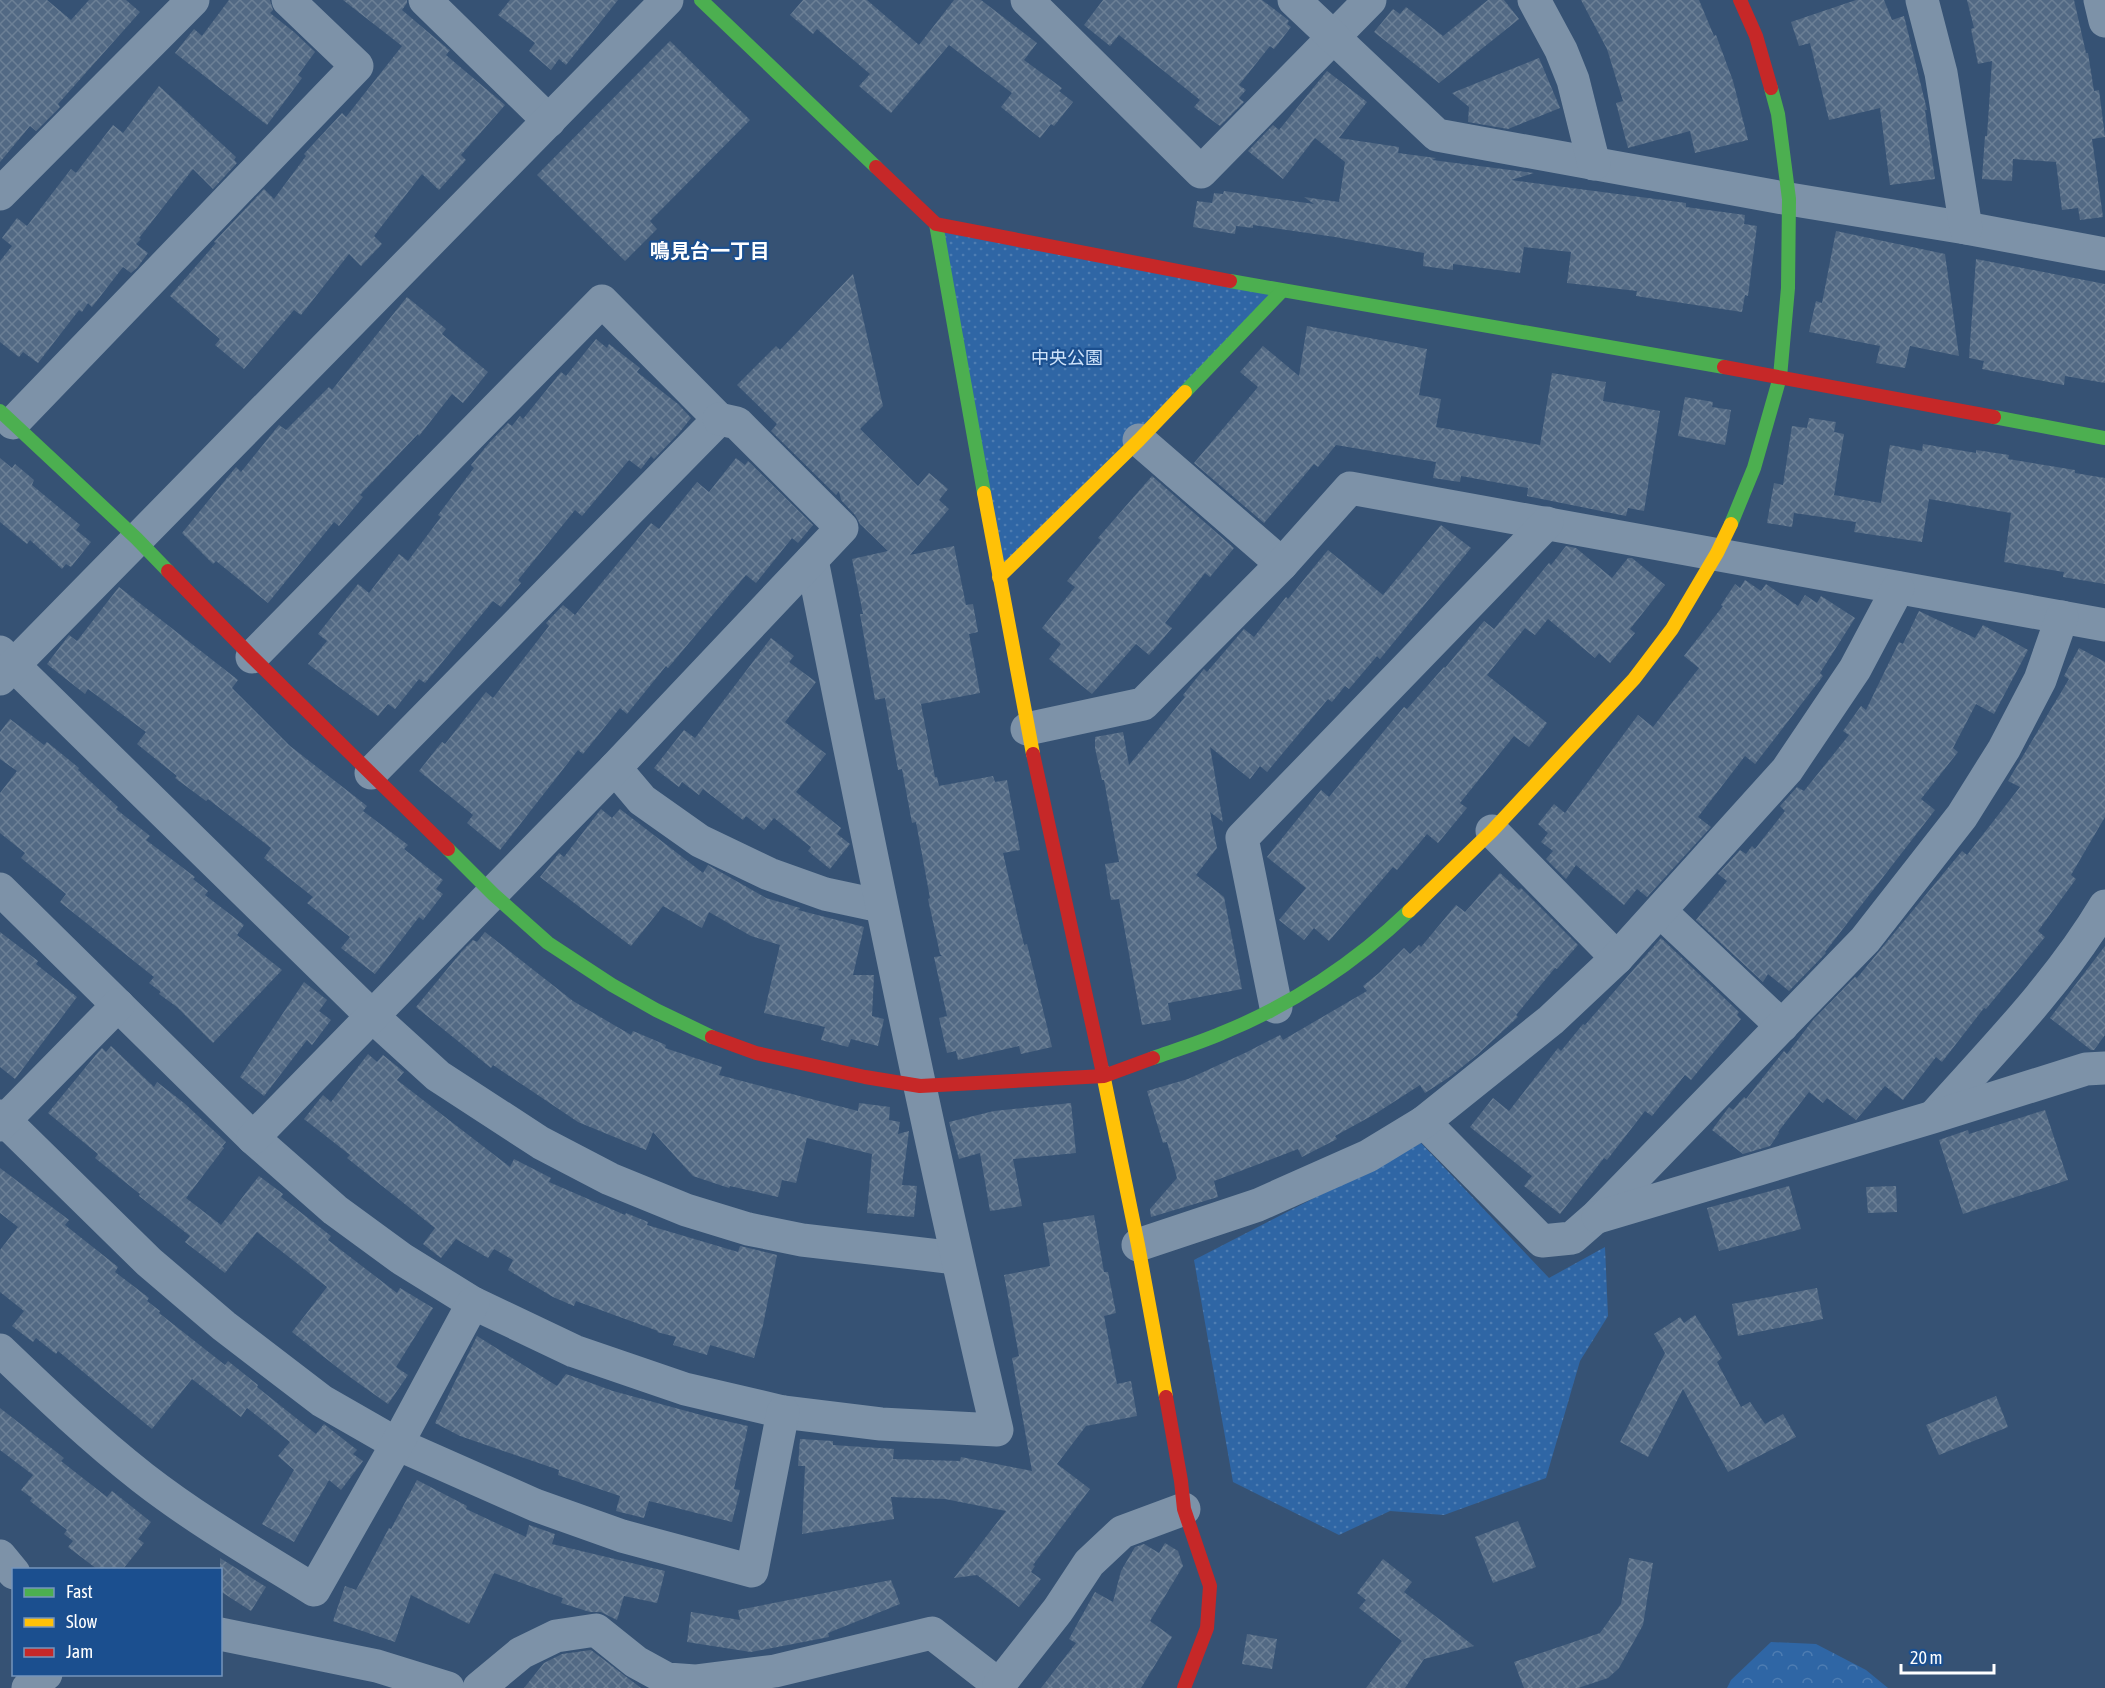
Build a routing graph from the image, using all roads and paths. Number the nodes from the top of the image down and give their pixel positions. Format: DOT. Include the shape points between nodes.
graph roads {
  1 [pos="193,0"];
  2 [pos="288,0"];
  3 [pos="425,0"];
  4 [pos="667,0"];
  5 [pos="700,0"];
  6 [pos="1027,0"];
  7 [pos="1294,0"];
  8 [pos="1370,0"];
  9 [pos="1534,0"];
  10 [pos="1740,0"];
  11 [pos="1922,0"];
  12 [pos="2100,0"];
  13 [pos="2105,21"];
  14 [pos="1333,38"];
  15 [pos="549,121"];
  16 [pos="1594,164"];
  17 [pos="0,194"];
  18 [pos="1789,199"];
  19 [pos="936,224"];
  20 [pos="1966,228"];
  21 [pos="2105,254"];
  22 [pos="1282,291"];
  23 [pos="1780,377"];
  24 [pos="6,417"];
  25 [pos="719,419"];
  26 [pos="2105,438"];
  27 [pos="1139,440"];
  28 [pos="1548,523"];
  29 [pos="136,538"];
  30 [pos="1717,553"];
  31 [pos="812,560"];
  32 [pos="1282,564"];
  33 [pos="999,577"];
  34 [pos="1898,588"];
  35 [pos="2062,617"];
  36 [pos="2105,625"];
  37 [pos="252,657"];
  38 [pos="4,666"];
  39 [pos="1027,729"];
  40 [pos="615,768"];
  41 [pos="371,773"];
  42 [pos="1492,831"];
  43 [pos="0,889"];
  44 [pos="493,894"];
  45 [pos="881,906"];
  46 [pos="2105,906"];
  47 [pos="1660,911"];
  48 [pos="1617,958"];
  49 [pos="118,1005"];
  50 [pos="1276,1007"];
  51 [pos="372,1016"];
  52 [pos="1782,1026"];
  53 [pos="2105,1068"];
  54 [pos="1104,1076"];
  55 [pos="920,1086"];
  56 [pos="1933,1117"];
  57 [pos="1,1120"];
  58 [pos="1424,1122"];
  59 [pos="253,1138"];
  60 [pos="1596,1217"];
  61 [pos="1138,1245"];
  62 [pos="956,1258"];
  63 [pos="473,1303"];
  64 [pos="0,1350"];
  65 [pos="783,1412"];
  66 [pos="397,1444"];
  67 [pos="1184,1509"];
  68 [pos="0,1557"];
  69 [pos="12,1571"];
  70 [pos="222,1634"];
  71 [pos="43,1676"];
  72 [pos="999,1687"];
  73 [pos="28,1688"];
  74 [pos="448,1688"];
  75 [pos="479,1688"];
  76 [pos="1184,1688"];
  1 -- 17 [label="street"];
  2 -- 24 [label="street" via="357,66"];
  3 -- 15 [label="street"];
  4 -- 15 [label="street"];
  5 -- 19 [label="street"];
  6 -- 14 [label="street" via="1201,172"];
  7 -- 14 [label="street"];
  8 -- 14 [label="street"];
  9 -- 16 [label="street" via="1573,81"];
  10 -- 18 [label="street" via="1756,36 1778,114"];
  11 -- 20 [label="street" via="1941,73"];
  12 -- 13 [label="street"];
  14 -- 16 [label="street" via="1437,135"];
  15 -- 29 [label="street"];
  16 -- 18 [label="street"];
  18 -- 20 [label="street"];
  18 -- 23 [label="street" via="1788,288"];
  19 -- 22 [label="street"];
  19 -- 33 [label="street"];
  20 -- 21 [label="street"];
  22 -- 23 [label="street"];
  22 -- 27 [label="street"];
  23 -- 26 [label="street"];
  23 -- 30 [label="street" via="1754,468"];
  24 -- 29 [label="street"];
  25 -- 31 [label="street" via="737,423 842,528"];
  25 -- 37 [label="street" via="602,301"];
  25 -- 41 [label="street"];
  27 -- 32 [label="street"];
  27 -- 33 [label="street"];
  28 -- 30 [label="street"];
  28 -- 32 [label="street" via="1350,488"];
  28 -- 50 [label="street" via="1242,838"];
  29 -- 37 [label="street"];
  29 -- 38 [label="street"];
  30 -- 34 [label="street"];
  30 -- 42 [label="street" via="1672,629 1634,680"];
  31 -- 40 [label="street"];
  31 -- 45 [label="street"];
  32 -- 39 [label="street" via="1143,704"];
  33 -- 39 [label="street"];
  34 -- 35 [label="street"];
  34 -- 47 [label="street" via="1855,669 1787,770"];
  35 -- 36 [label="street"];
  35 -- 52 [label="street" via="2040,680 2004,749 1962,816 1865,940"];
  37 -- 41 [label="street"];
  38 -- 51 [label="street"];
  39 -- 54 [label="street"];
  40 -- 44 [label="street"];
  40 -- 45 [label="street" via="642,800 700,841 769,874 825,894"];
  41 -- 44 [label="street"];
  42 -- 48 [label="street"];
  42 -- 50 [label="street" via="1359,954"];
  43 -- 49 [label="street"];
  44 -- 51 [label="street"];
  44 -- 55 [label="street" via="548,943 638,1000 701,1033 756,1053"];
  45 -- 55 [label="street"];
  46 -- 56 [label="street" via="2087,936 2025,1013"];
  47 -- 48 [label="street"];
  47 -- 52 [label="street"];
  48 -- 58 [label="street" via="1551,1020"];
  49 -- 57 [label="street"];
  49 -- 59 [label="street"];
  50 -- 54 [label="street" via="1223,1033"];
  51 -- 59 [label="street"];
  51 -- 62 [label="street" via="438,1076 541,1143 610,1179 686,1210 748,1229 802,1240"];
  52 -- 60 [label="street"];
  53 -- 56 [label="street" via="2086,1069"];
  54 -- 55 [label="street"];
  54 -- 61 [label="street"];
  55 -- 62 [label="street"];
  56 -- 60 [label="street"];
  57 -- 66 [label="street" via="149,1262 224,1326 322,1401"];
  58 -- 60 [label="street" via="1542,1241 1572,1238"];
  58 -- 61 [label="street" via="1368,1156 1258,1205"];
  59 -- 63 [label="street" via="334,1210"];
  61 -- 67 [label="street"];
  62 -- 65 [label="street" via="997,1430 881,1424"];
  63 -- 65 [label="street" via="574,1351 685,1389"];
  63 -- 66 [label="street"];
  64 -- 66 [label="street" via="81,1428 145,1479 219,1532 314,1590"];
  65 -- 66 [label="street" via="752,1571 622,1536 535,1505"];
  67 -- 72 [label="street" via="1122,1532 1089,1563"];
  67 -- 76 [label="street" via="1210,1586 1207,1628"];
  68 -- 69 [label="street"];
  70 -- 74 [label="street" via="377,1666"];
  71 -- 73 [label="street"];
  72 -- 75 [label="street" via="932,1633 775,1671 695,1681 667,1678 636,1662 596,1630 556,1636 521,1653"];
}
